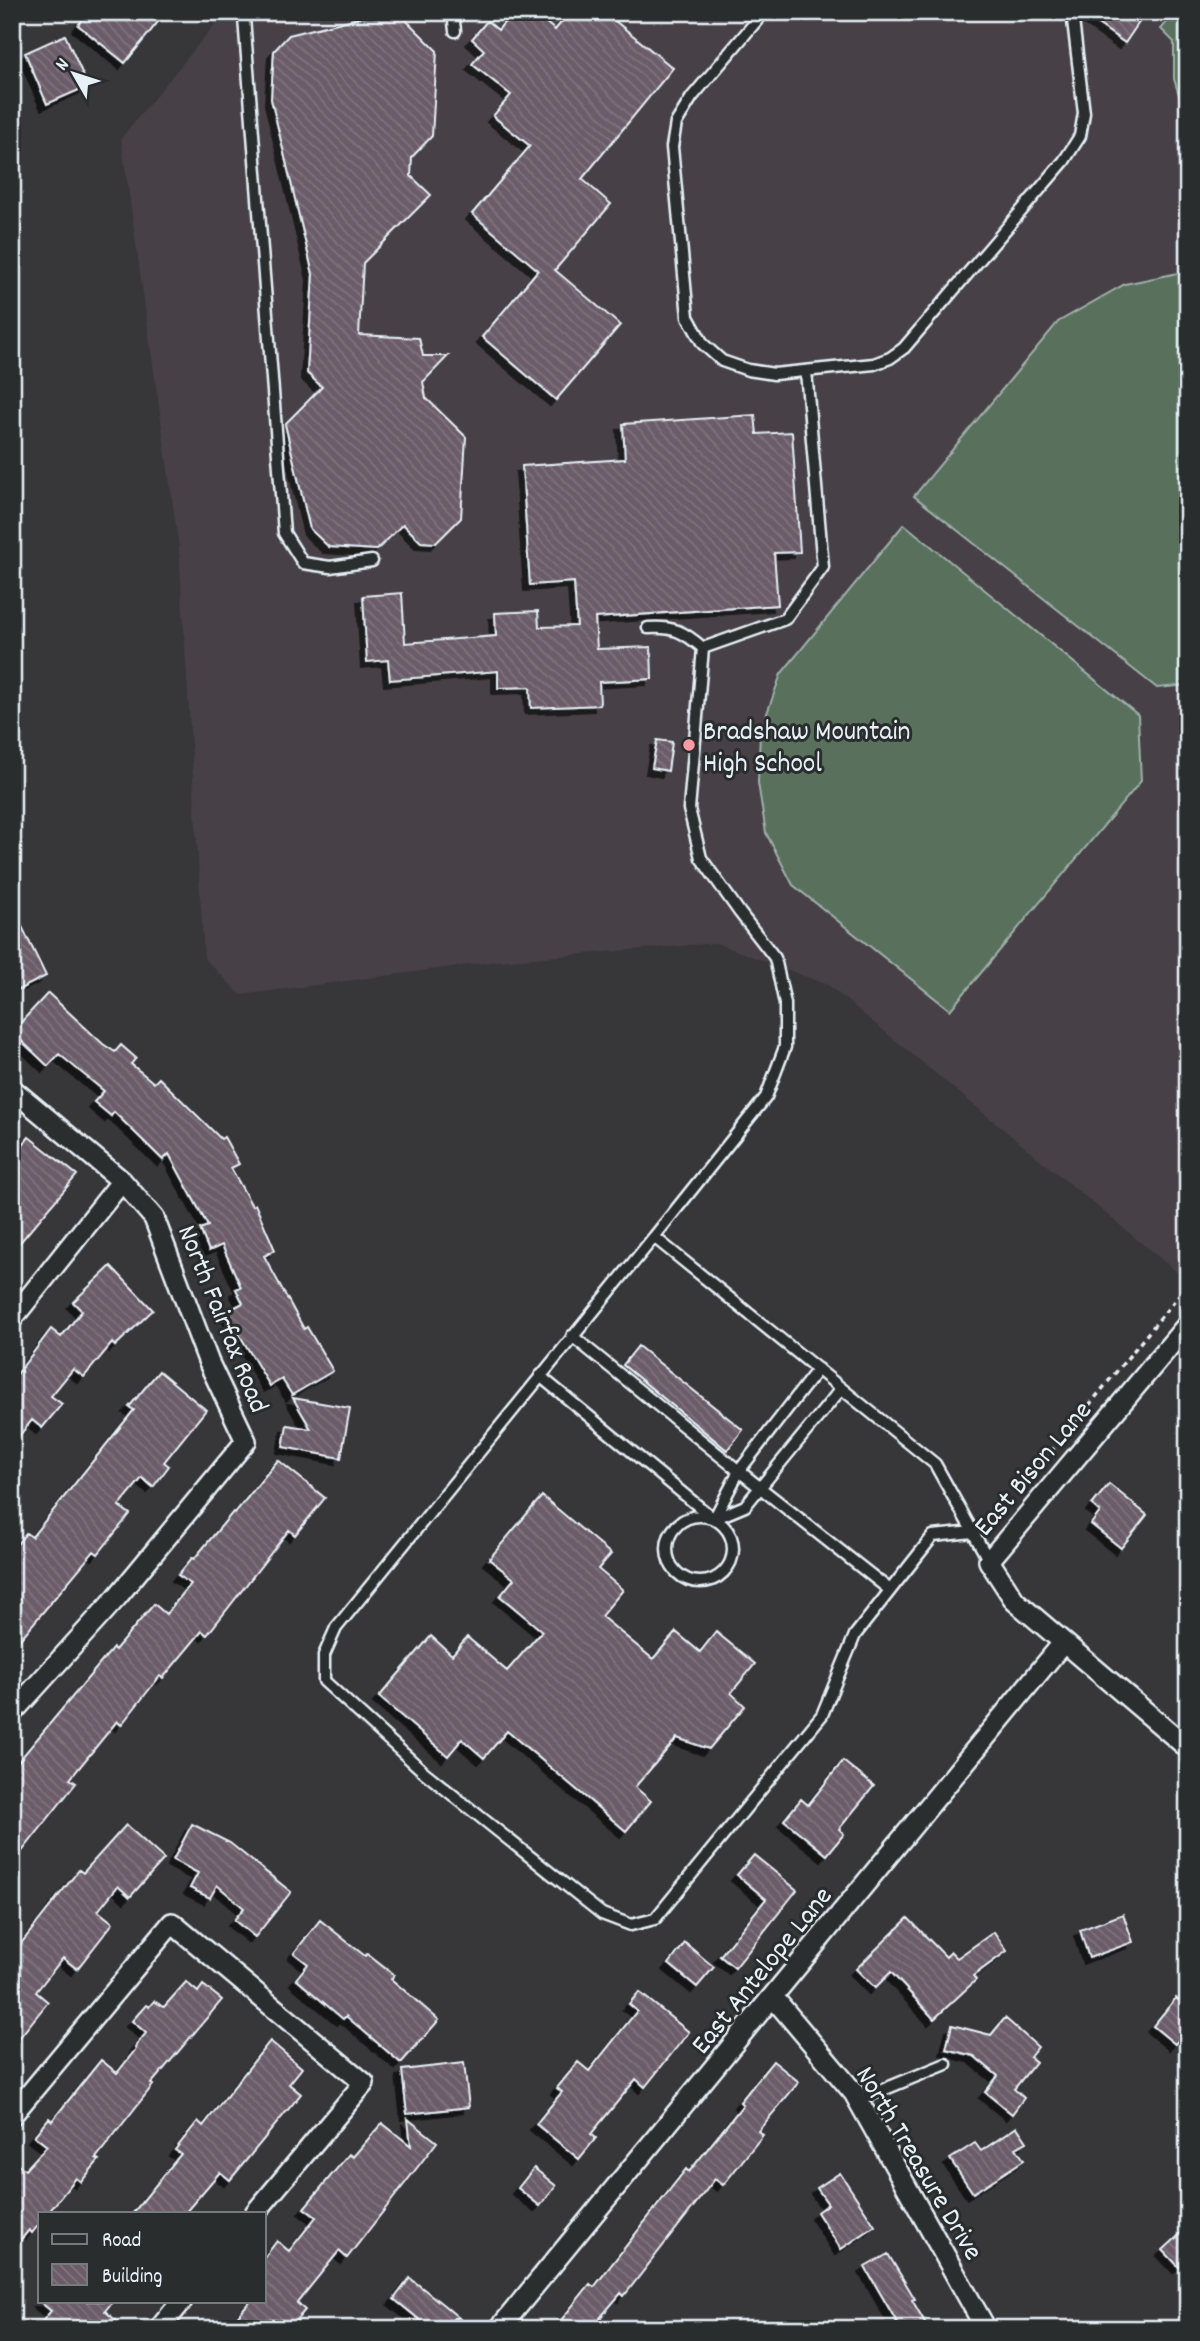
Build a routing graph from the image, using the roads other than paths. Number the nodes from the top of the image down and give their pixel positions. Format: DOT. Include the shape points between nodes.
graph roads {
  1 [pos="248,12"];
  2 [pos="453,12"];
  3 [pos="764,12"];
  4 [pos="1072,12"];
  5 [pos="455,31"];
  6 [pos="806,371"];
  7 [pos="372,561"];
  8 [pos="648,628"];
  9 [pos="703,648"];
  10 [pos="12,1089"];
  11 [pos="122,1181"];
  12 [pos="654,1237"];
  13 [pos="12,1319"];
  14 [pos="1188,1324"];
  15 [pos="572,1336"];
  16 [pos="818,1369"];
  17 [pos="540,1376"];
  18 [pos="841,1389"];
  19 [pos="739,1471"];
  20 [pos="761,1487"];
  21 [pos="714,1519"];
  22 [pos="973,1532"];
  23 [pos="989,1561"];
  24 [pos="891,1590"];
  25 [pos="1063,1643"];
  26 [pos="12,1713"];
  27 [pos="1188,1748"];
  28 [pos="773,1997"];
  29 [pos="946,2064"];
  30 [pos="858,2099"];
  31 [pos="12,2115"];
  32 [pos="256,2212"];
  33 [pos="181,2302"];
  34 [pos="159,2329"];
  35 [pos="499,2329"];
  36 [pos="986,2329"];
  1 -- 7 [label="lane" via="244,18 284,533 303,563 330,567"];
  2 -- 5 [label="lane"];
  3 -- 6 [label="lane" via="692,97 676,123 671,147 688,317 703,344 722,360 774,374"];
  4 -- 6 [label="lane" via="1084,113 1080,136 1064,161 904,348 874,364"];
  6 -- 9 [label="lane" via="823,567 785,619"];
  8 -- 9 [label="lane" via="669,626"];
  9 -- 12 [label="lane" via="689,809 701,858 775,958 785,1004 785,1047 766,1097"];
  10 -- 11 [label="street, North Fairfax Road"];
  11 -- 13 [label="street"];
  11 -- 26 [label="street, North Fairfax Road" via="154,1218 209,1363 246,1441 117,1597"];
  12 -- 15 [label="lane"];
  12 -- 16 [label="lane"];
  14 -- 23 [label="street, East Bison Lane"];
  15 -- 17 [label="lane"];
  15 -- 19 [label="lane"];
  16 -- 18 [label="lane"];
  16 -- 19 [label="lane"];
  17 -- 21 [label="lane"];
  17 -- 24 [label="lane" via="336,1628 324,1655 324,1681 424,1772 602,1914 631,1926 655,1919 822,1715 855,1635"];
  18 -- 20 [label="lane"];
  18 -- 22 [label="lane" via="935,1464"];
  19 -- 20 [label="lane"];
  19 -- 21 [label="lane"];
  20 -- 21 [label="lane" via="745,1506"];
  20 -- 24 [label="lane"];
  21 -- 21 [label="lane" via="703,1516 682,1521 668,1539 669,1561 682,1577 703,1582 729,1564 729,1534"];
  22 -- 23 [label="lane"];
  22 -- 24 [label="lane" via="933,1536"];
  23 -- 25 [label="street, East Bison Lane" via="1015,1601"];
  25 -- 27 [label="street, East Bison Lane"];
  25 -- 28 [label="street, East Antelope Lane"];
  28 -- 30 [label="street, North Treasure Drive"];
  28 -- 35 [label="street, East Antelope Lane"];
  29 -- 30 [label="lane"];
  30 -- 36 [label="street, North Treasure Drive"];
  31 -- 32 [label="street" via="172,1923 364,2083"];
  33 -- 34 [label="street"];
}
